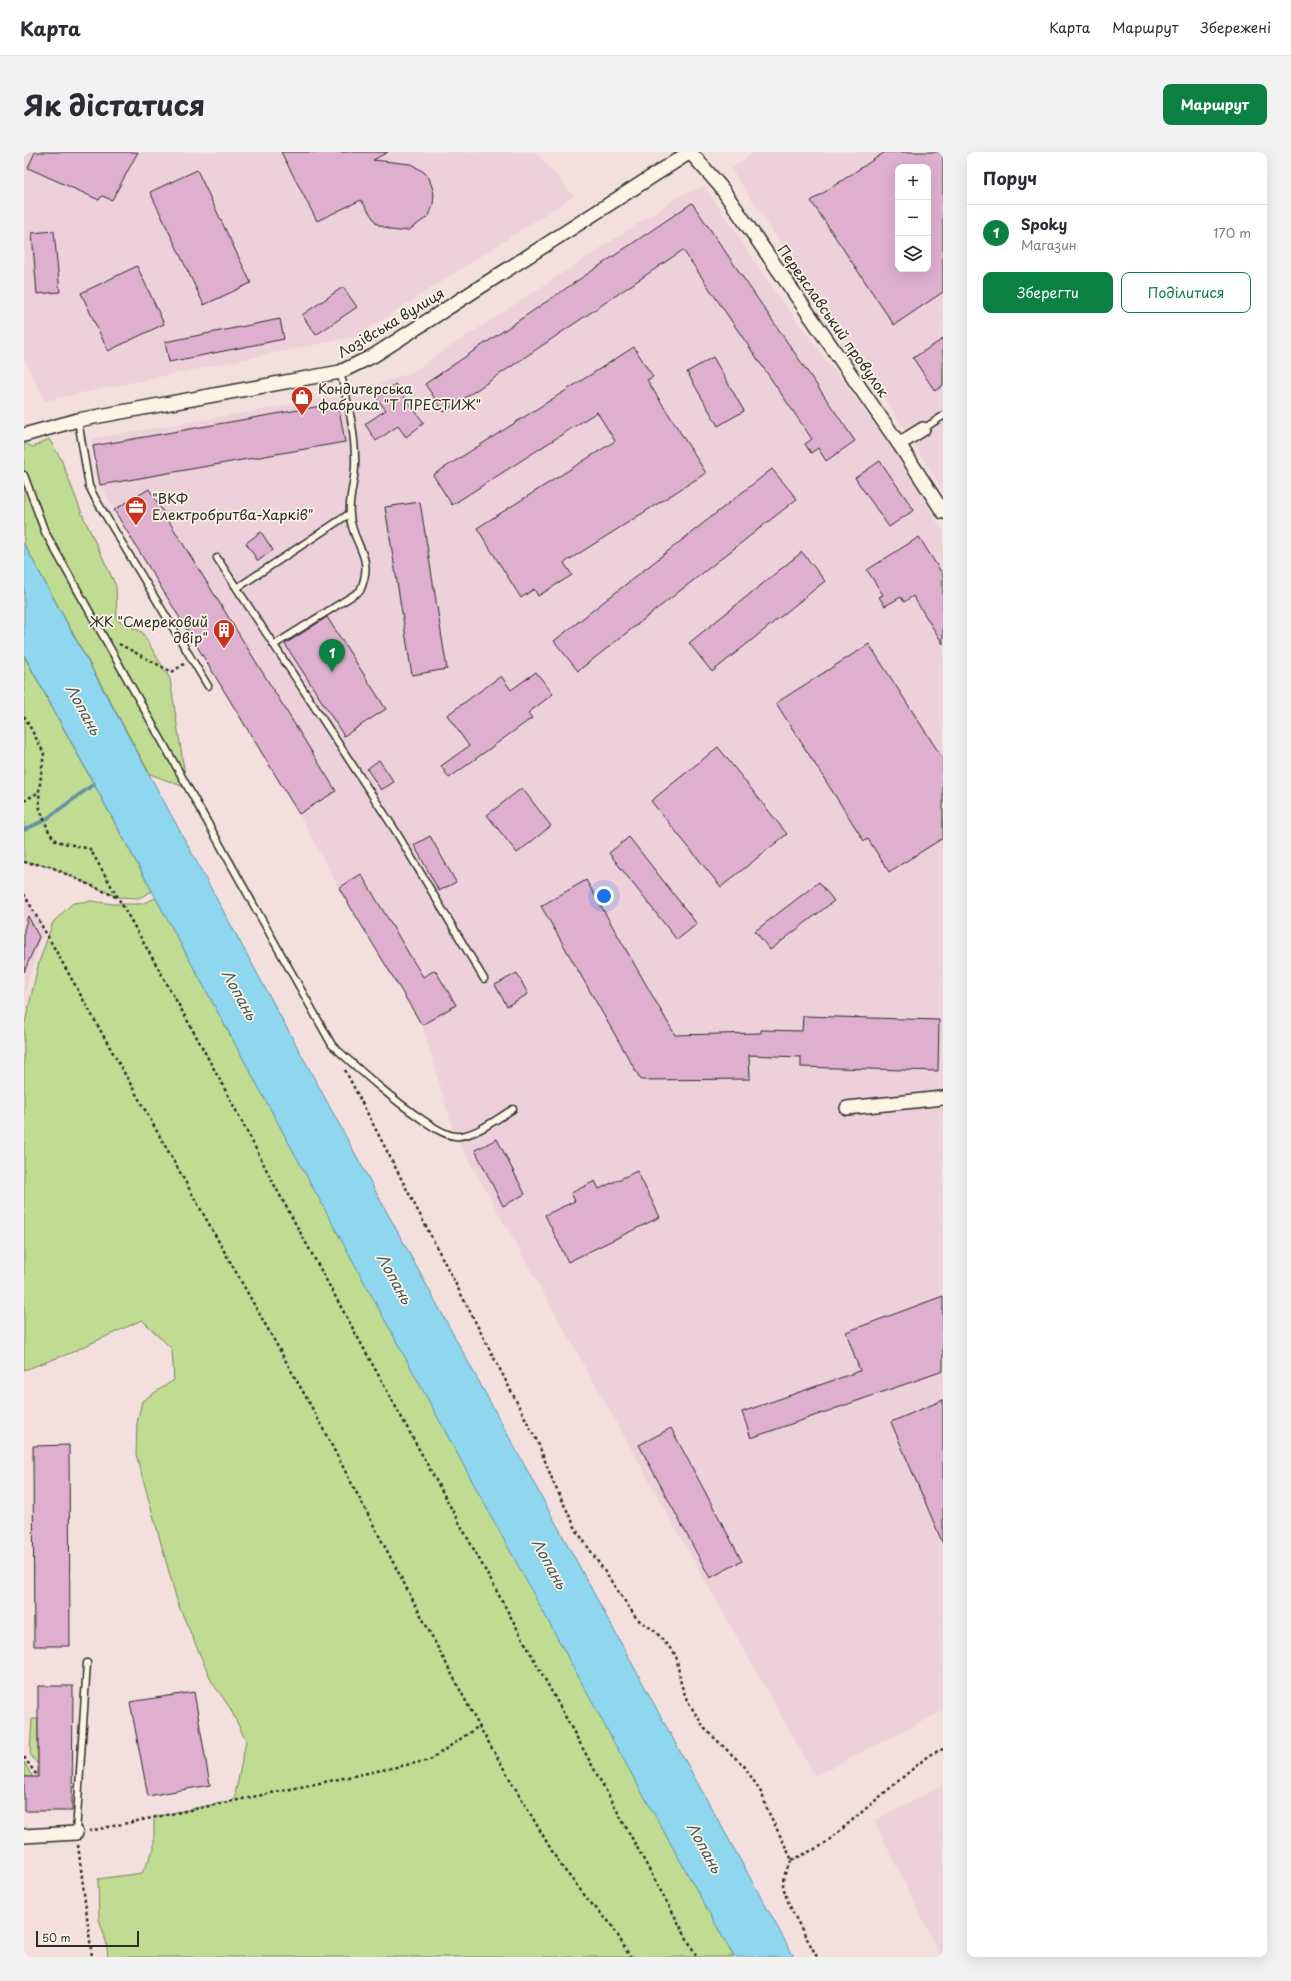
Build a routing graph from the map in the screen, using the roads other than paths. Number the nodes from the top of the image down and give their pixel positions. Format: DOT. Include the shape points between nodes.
graph roads {
  1 [pos="690,152"];
  2 [pos="340,372"];
  3 [pos="943,416"];
  4 [pos="78,420"];
  5 [pos="923,429"];
  6 [pos="24,435"];
  7 [pos="899,444"];
  8 [pos="24,475"];
  9 [pos="943,512"];
  10 [pos="349,514"];
  11 [pos="217,558"];
  12 [pos="237,588"];
  13 [pos="274,645"];
  14 [pos="208,686"];
  15 [pos="484,979"];
  16 [pos="943,1098"];
  17 [pos="847,1108"];
  18 [pos="513,1110"];
  19 [pos="87,1663"];
  20 [pos="76,1833"];
  21 [pos="24,1836"];
  1 -- 2 [label="street, Лозівська вулиця" via="373,356"];
  1 -- 7 [label="street, Переяславський провулок" via="720,186"];
  2 -- 4 [label="street, Лозівська вулиця"];
  2 -- 10 [label="lane" via="354,436 355,466"];
  3 -- 5 [label="lane"];
  4 -- 6 [label="street, Лозівська вулиця"];
  4 -- 14 [label="lane" via="89,486"];
  5 -- 7 [label="street"];
  7 -- 9 [label="street, Переяславський провулок"];
  8 -- 18 [label="lane" via="45,532 332,1045 388,1095 434,1127 455,1136 468,1134"];
  10 -- 12 [label="lane"];
  10 -- 13 [label="lane" via="367,569 360,591"];
  11 -- 12 [label="lane"];
  12 -- 13 [label="lane"];
  13 -- 15 [label="lane" via="395,830"];
  16 -- 17 [label="street"];
  19 -- 20 [label="lane"];
  20 -- 21 [label="street"];
}
